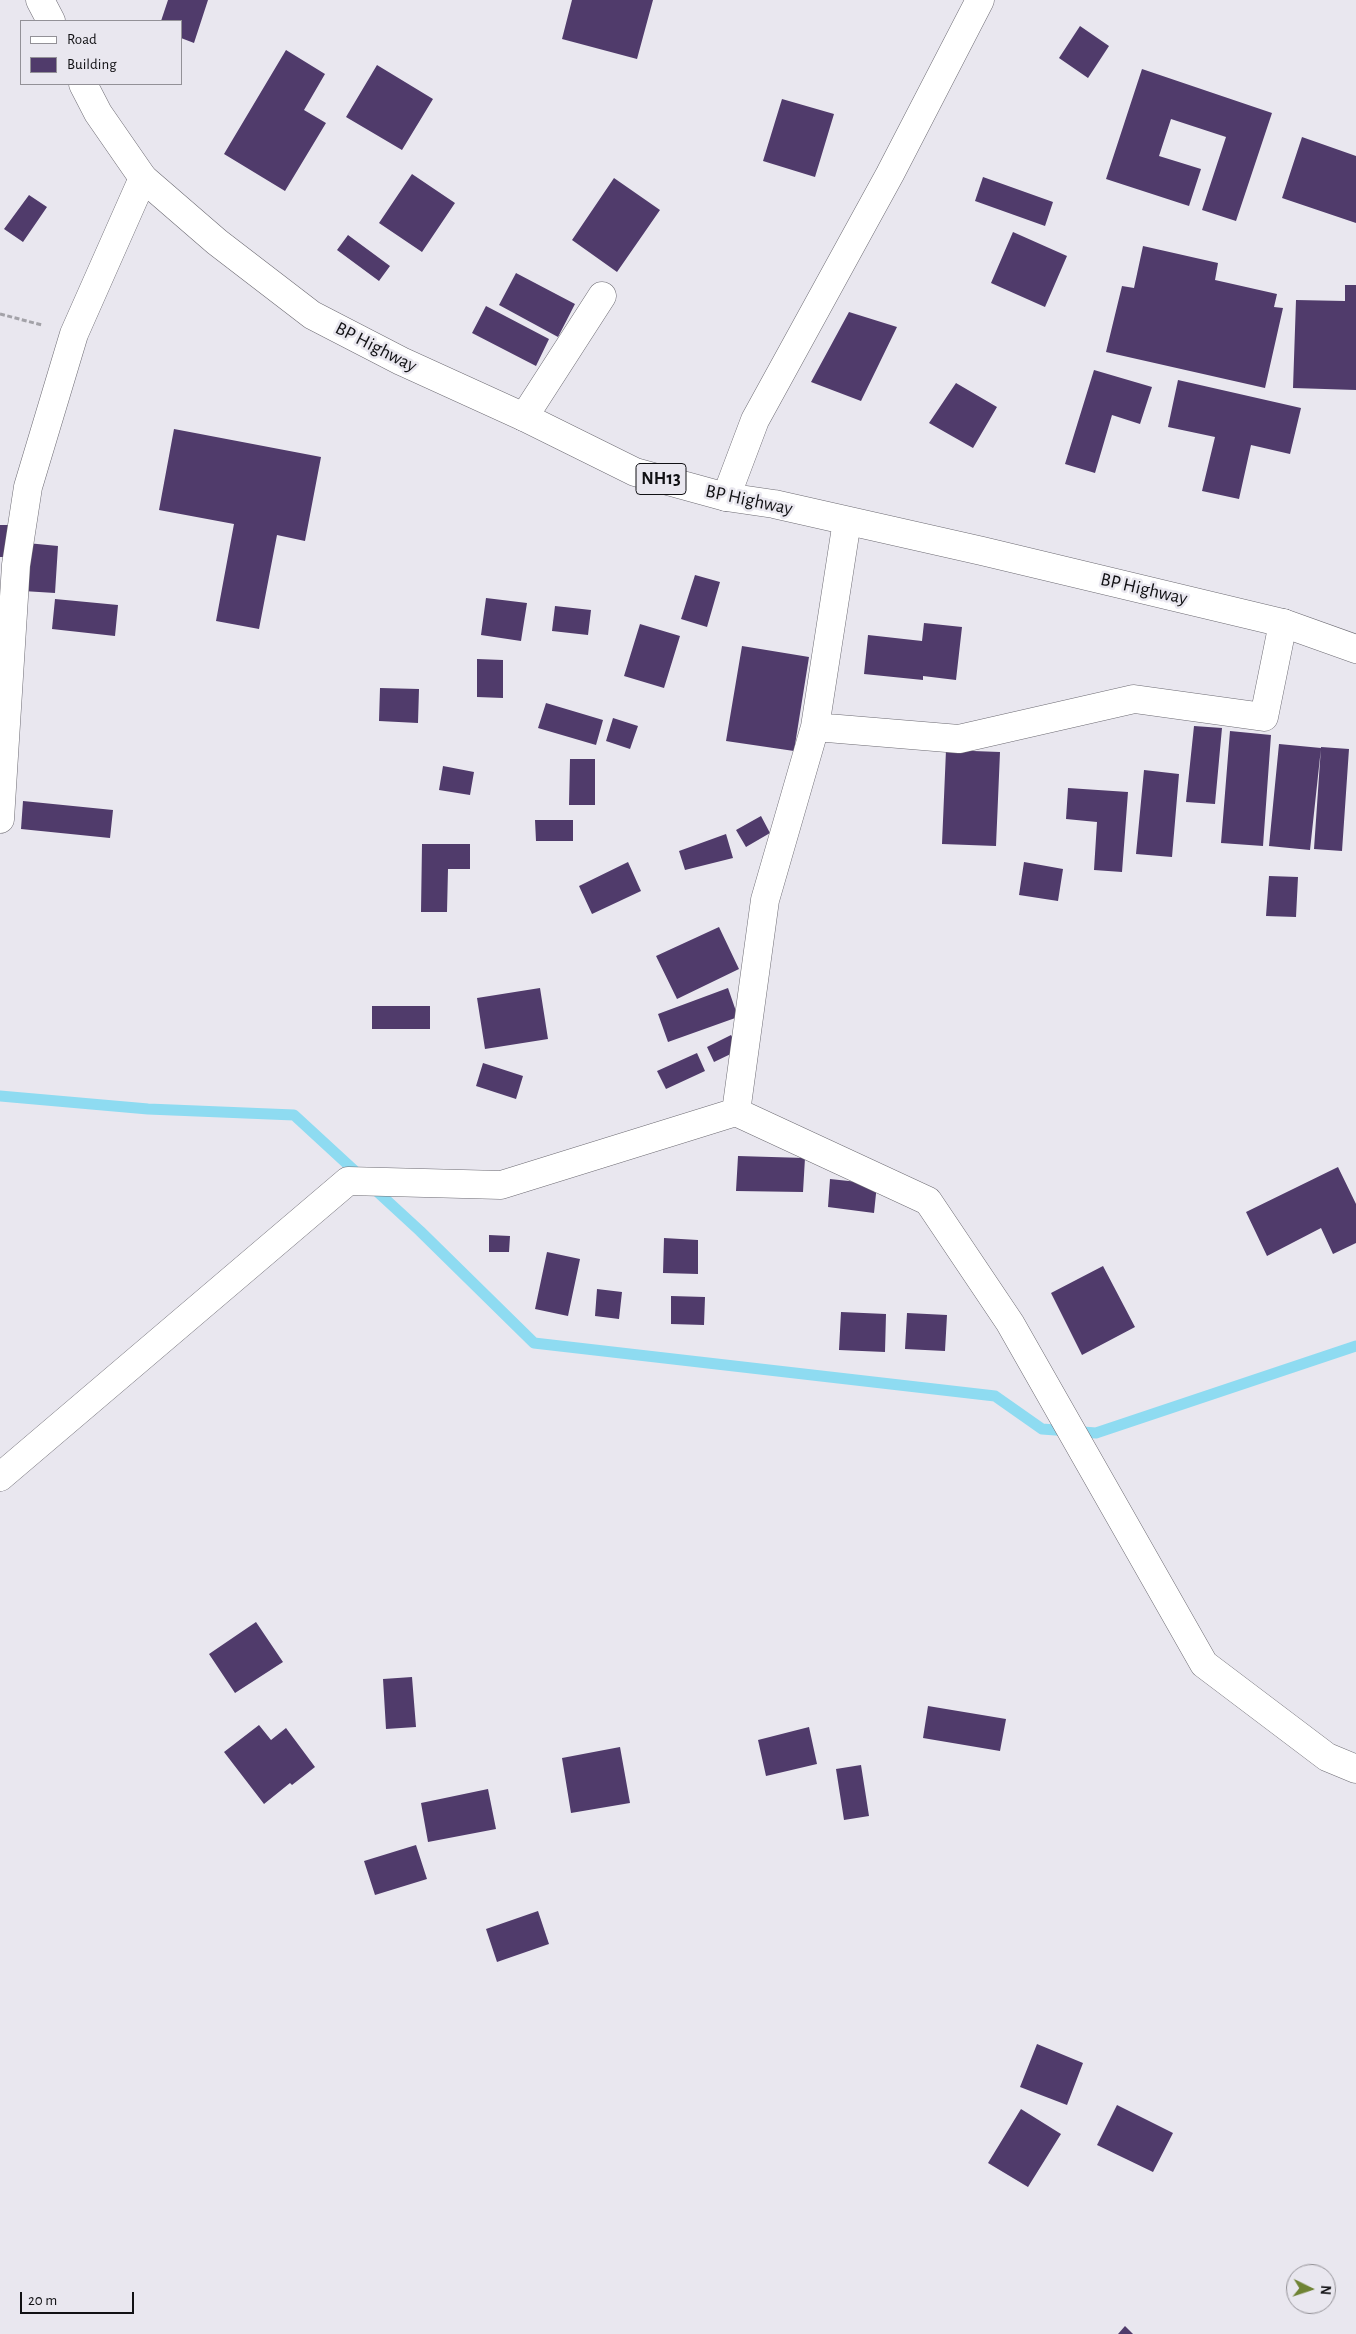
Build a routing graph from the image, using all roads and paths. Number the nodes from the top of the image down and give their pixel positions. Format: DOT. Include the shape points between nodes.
graph roads {
  1 [pos="40,0"];
  2 [pos="980,0"];
  3 [pos="50,20"];
  4 [pos="84,85"];
  5 [pos="143,178"];
  6 [pos="602,296"];
  7 [pos="0,314"];
  8 [pos="74,334"];
  9 [pos="524,417"];
  10 [pos="726,497"];
  11 [pos="847,521"];
  12 [pos="1283,623"];
  13 [pos="1356,649"];
  14 [pos="815,726"];
  15 [pos="0,819"];
  16 [pos="736,1112"];
  17 [pos="0,1477"];
  18 [pos="1356,1769"];
  1 -- 3 [label="main road"];
  2 -- 10 [label="main road" via="890,174 755,420"];
  4 -- 5 [label="main road, BP Highway / NH13" via="98,113"];
  5 -- 8 [label="main road"];
  5 -- 9 [label="main road, BP Highway / NH13" via="217,242 312,315"];
  6 -- 9 [label="main road"];
  7 -- 8 [label="path"];
  8 -- 15 [label="main road" via="28,487 16,565"];
  9 -- 10 [label="main road, BP Highway / NH13" via="634,472"];
  10 -- 11 [label="main road, BP Highway / NH13"];
  11 -- 12 [label="main road, BP Highway / NH13"];
  11 -- 14 [label="main road"];
  12 -- 13 [label="main road, BP Highway / NH13"];
  12 -- 14 [label="main road" via="1264,717 1134,699 959,739"];
  14 -- 16 [label="main road" via="765,900"];
  16 -- 17 [label="main road" via="501,1185 348,1181"];
  16 -- 18 [label="main road" via="928,1201 1010,1323 1204,1664 1327,1757"];
}
